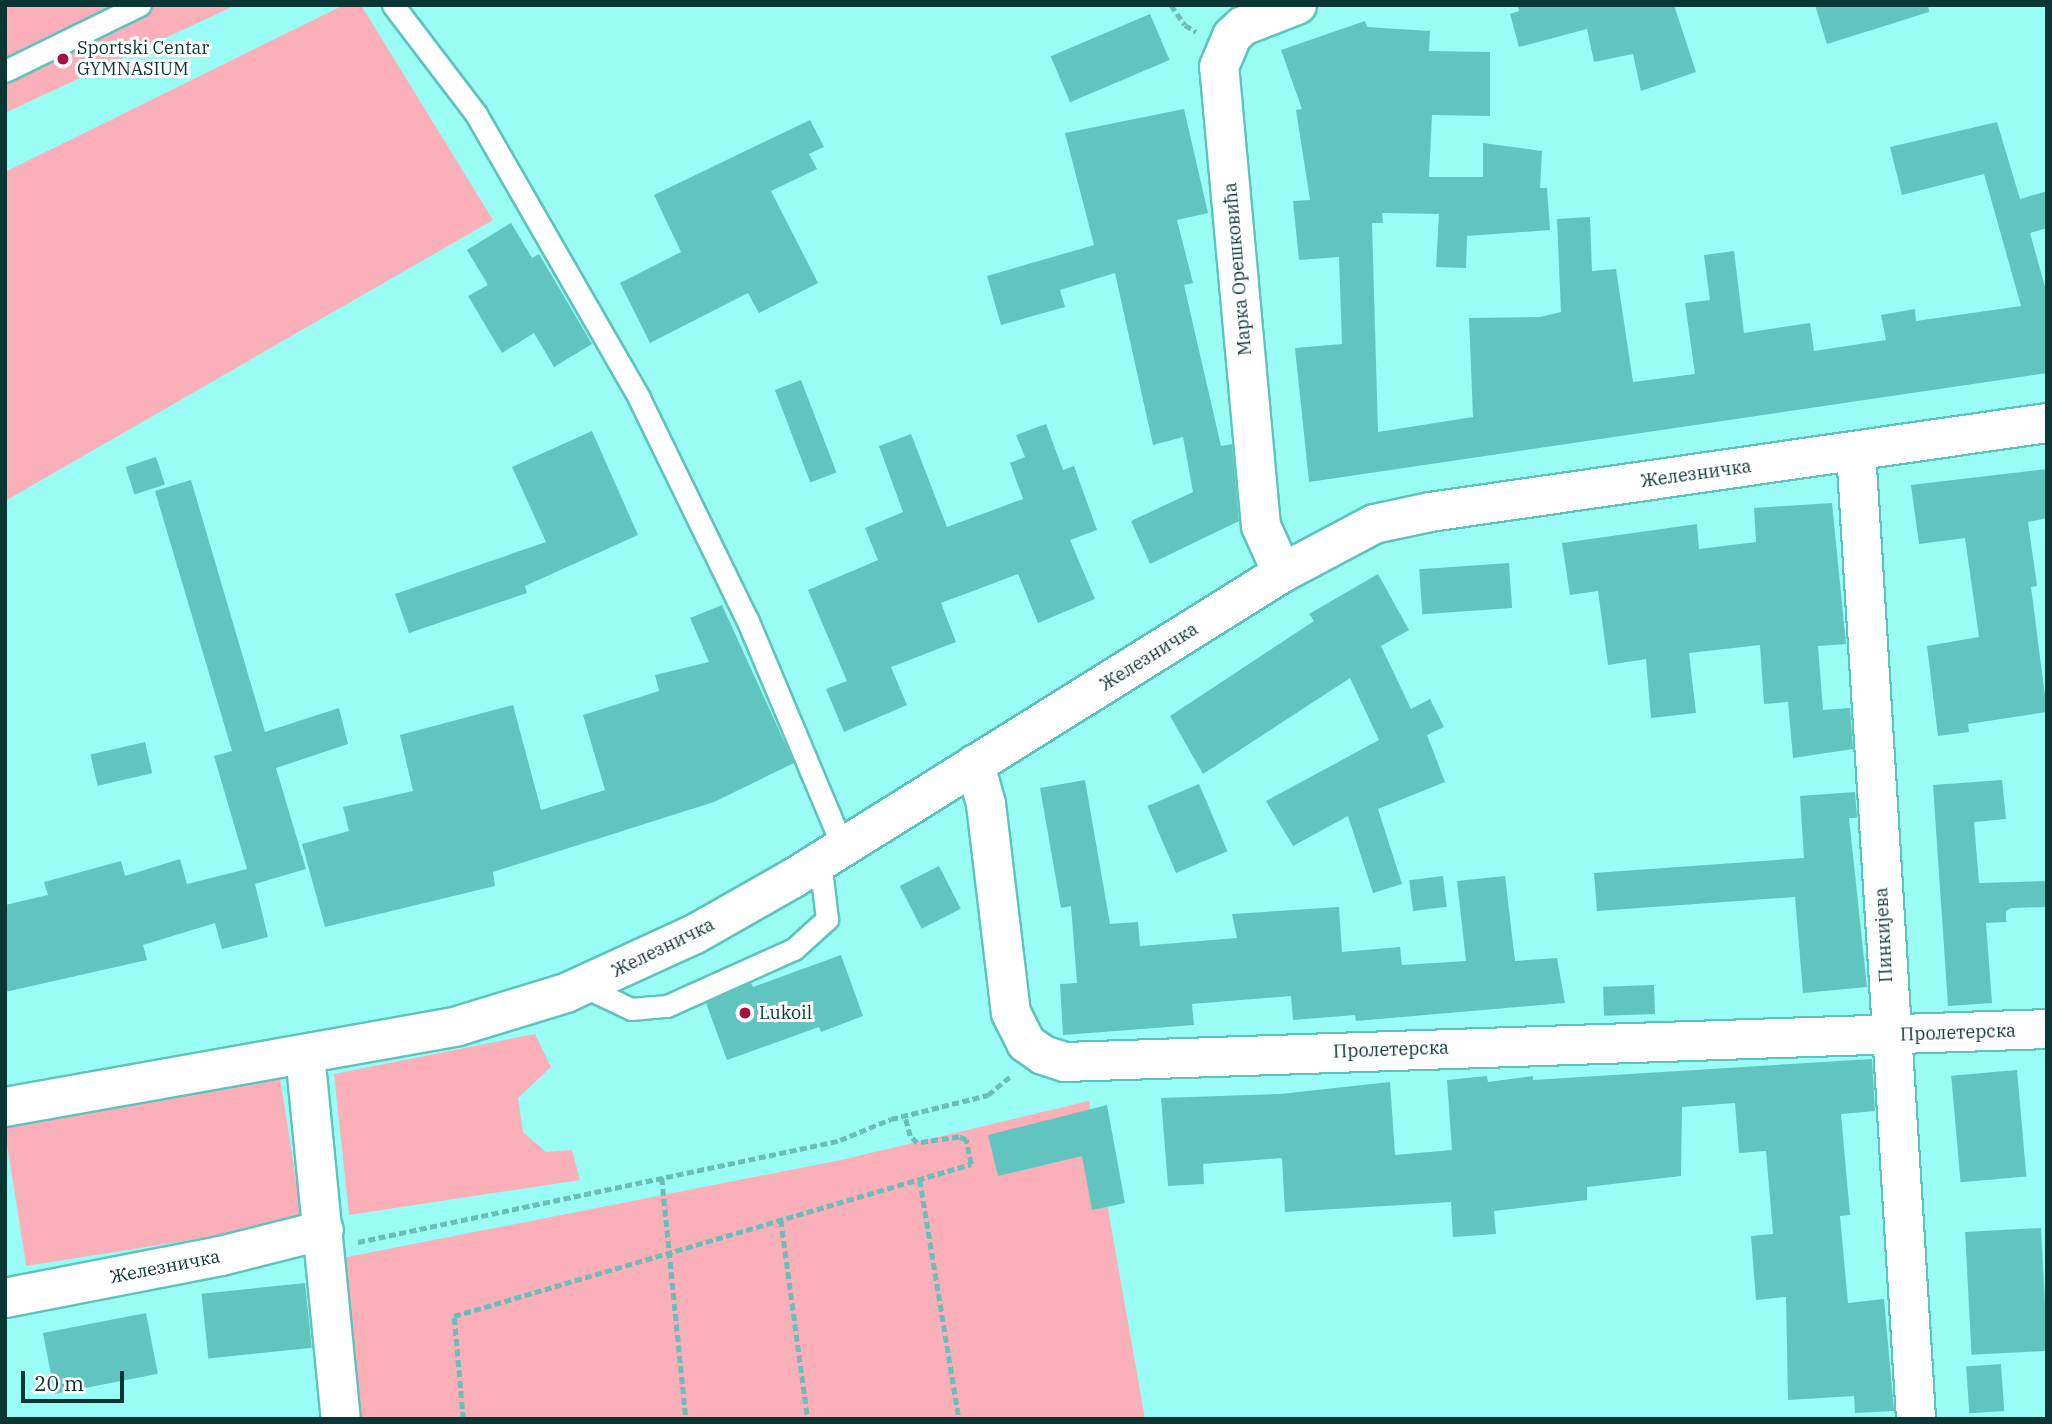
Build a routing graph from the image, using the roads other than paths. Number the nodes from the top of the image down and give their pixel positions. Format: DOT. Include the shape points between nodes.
graph roads {
  1 [pos="140,5"];
  2 [pos="393,5"];
  3 [pos="1297,5"];
  4 [pos="5,71"];
  5 [pos="2047,423"];
  6 [pos="1856,451"];
  7 [pos="1282,573"];
  8 [pos="975,764"];
  9 [pos="831,854"];
  10 [pos="583,986"];
  11 [pos="2047,1029"];
  12 [pos="1890,1035"];
  13 [pos="305,1054"];
  14 [pos="5,1107"];
  15 [pos="326,1239"];
  16 [pos="5,1298"];
  17 [pos="341,1419"];
  18 [pos="1916,1419"];
  1 -- 4 [label="lane"];
  2 -- 9 [label="lane" via="476,114 639,398 747,619"];
  3 -- 7 [label="street, Марка Орешковића" via="1243,26 1232,36 1219,68 1261,526"];
  5 -- 6 [label="street, Железничка"];
  6 -- 7 [label="street, Железничка" via="1409,516 1354,532"];
  6 -- 12 [label="street, Пинкијева"];
  7 -- 8 [label="street, Железничка"];
  8 -- 9 [label="street, Железничка"];
  8 -- 12 [label="street, Пролетерска" via="986,804 1011,1013 1032,1048 1065,1062"];
  9 -- 10 [label="street, Железничка" via="695,934"];
  9 -- 10 [label="lane" via="827,919 794,949 667,1006 631,1009"];
  10 -- 13 [label="street, Железничка" via="458,1026"];
  11 -- 12 [label="street, Пролетерска"];
  12 -- 18 [label="street, Пинкијева"];
  13 -- 14 [label="street, Железничка"];
  13 -- 15 [label="street"];
  15 -- 16 [label="street, Железничка"];
  15 -- 17 [label="street"];
}
